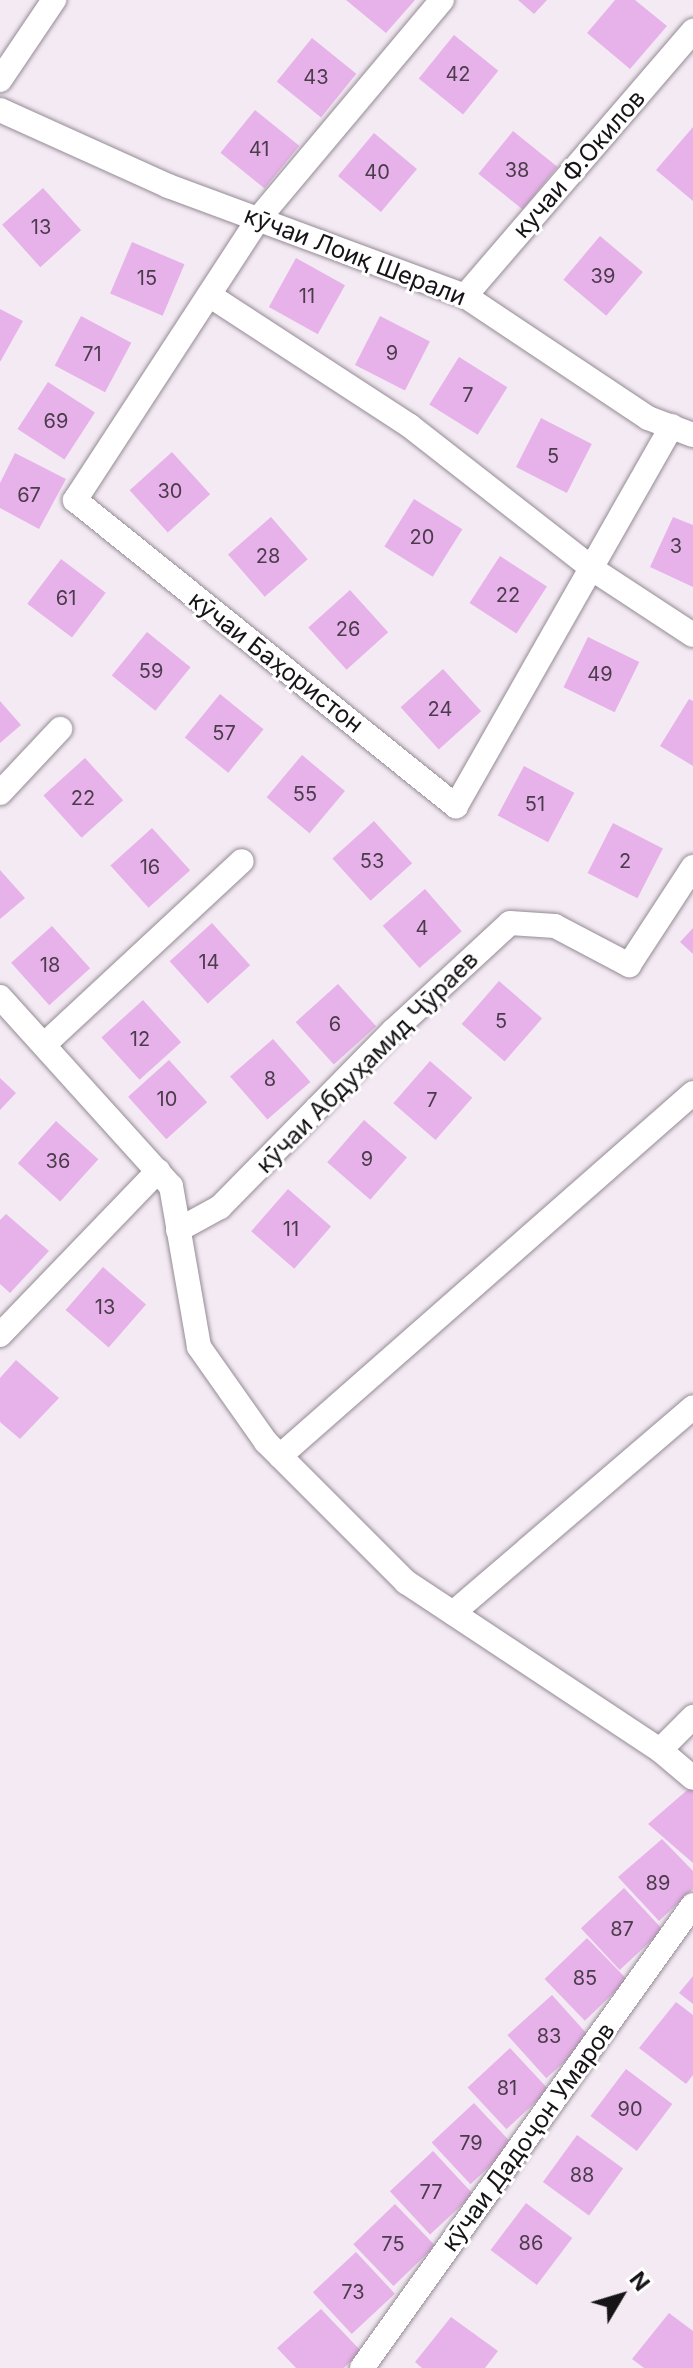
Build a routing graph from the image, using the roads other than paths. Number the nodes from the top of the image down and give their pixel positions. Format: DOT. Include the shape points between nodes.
graph roads {
  1 [pos="54,0"];
  2 [pos="442,0"];
  3 [pos="693,31"];
  4 [pos="0,80"];
  5 [pos="3,118"];
  6 [pos="259,218"];
  7 [pos="209,295"];
  8 [pos="465,296"];
  9 [pos="682,430"];
  10 [pos="594,570"];
  11 [pos="693,635"];
  12 [pos="60,729"];
  13 [pos="0,793"];
  14 [pos="242,861"];
  15 [pos="693,867"];
  16 [pos="0,997"];
  17 [pos="46,1043"];
  18 [pos="693,1093"];
  19 [pos="158,1171"];
  20 [pos="178,1230"];
  21 [pos="0,1335"];
  22 [pos="693,1407"];
  23 [pos="280,1456"];
  24 [pos="453,1613"];
  25 [pos="693,1717"];
  26 [pos="660,1750"];
  27 [pos="693,1778"];
  28 [pos="693,1905"];
  29 [pos="362,2368"];
  1 -- 4 [label="street"];
  2 -- 6 [label="street, кӯчаи Баҳористон"];
  3 -- 8 [label="street, кучаи Ф.Окилов"];
  5 -- 6 [label="street, кӯчаи Лоиқ Шерали"];
  6 -- 7 [label="street, кӯчаи Баҳористон"];
  6 -- 8 [label="street, кӯчаи Лоиқ Шерали"];
  7 -- 10 [label="street" via="410,426"];
  7 -- 10 [label="street, кӯчаи Баҳористон" via="75,500 456,806"];
  8 -- 9 [label="street, кӯчаи Лоиқ Шерали" via="648,418"];
  9 -- 10 [label="street, кӯчаи Баҳористон"];
  10 -- 11 [label="street"];
  12 -- 13 [label="street"];
  14 -- 17 [label="street"];
  15 -- 20 [label="street, кӯчаи Абдуҳамид Ҷӯраев" via="629,965 555,926 510,923 393,1031 220,1207"];
  16 -- 17 [label="street"];
  17 -- 19 [label="street"];
  18 -- 23 [label="street"];
  19 -- 20 [label="street" via="171,1186"];
  19 -- 21 [label="street"];
  20 -- 23 [label="street" via="199,1347"];
  22 -- 24 [label="street"];
  23 -- 24 [label="street" via="406,1582"];
  24 -- 26 [label="street"];
  25 -- 26 [label="street"];
  26 -- 27 [label="street"];
  28 -- 29 [label="street, кӯчаи Дадоҷон Умаров"];
}
